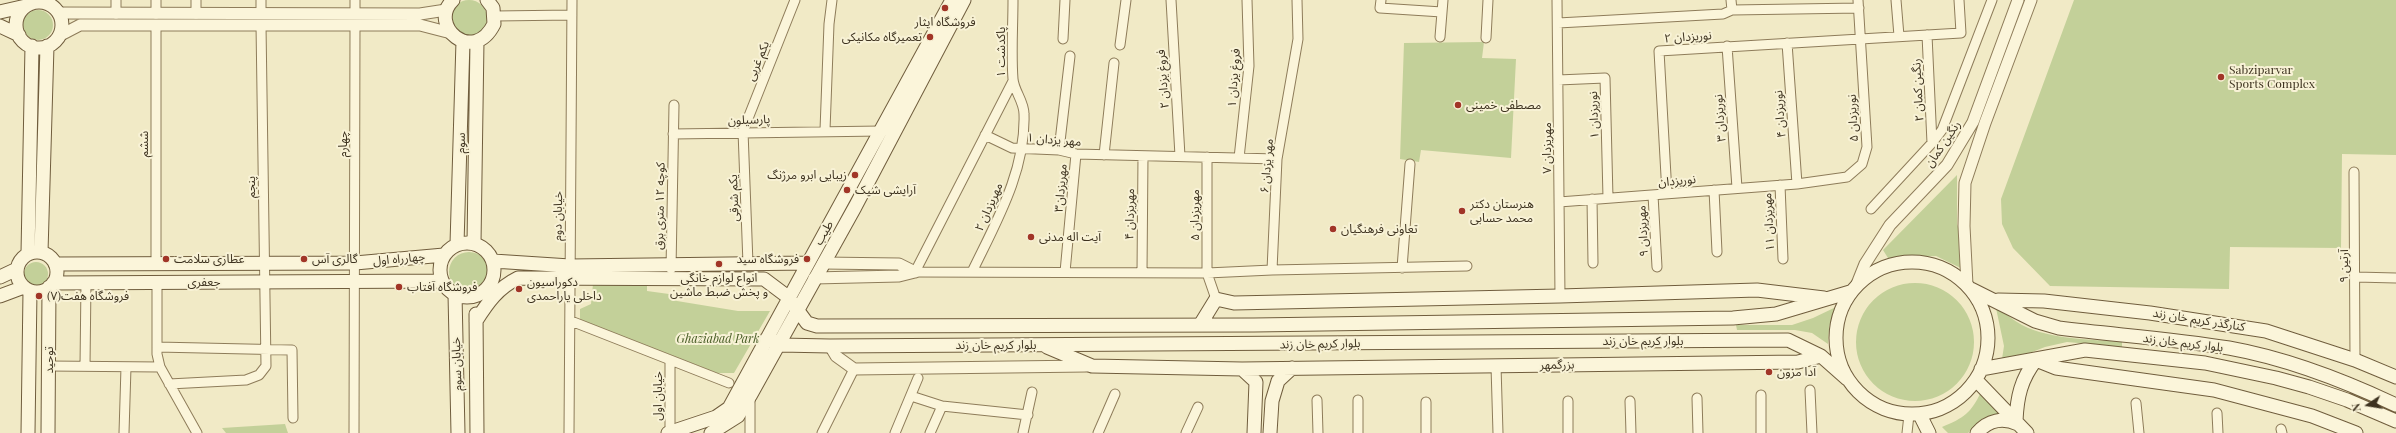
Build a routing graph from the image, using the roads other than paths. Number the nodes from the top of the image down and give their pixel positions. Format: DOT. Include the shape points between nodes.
graph roads {
  1 [pos="116,0"];
  2 [pos="156,0"];
  3 [pos="196,0"];
  4 [pos="261,0"];
  5 [pos="355,0"];
  6 [pos="487,0"];
  7 [pos="572,0"];
  8 [pos="795,0"];
  9 [pos="832,0"];
  10 [pos="952,0"];
  11 [pos="964,0"];
  12 [pos="1013,0"];
  13 [pos="1065,0"];
  14 [pos="1126,0"];
  15 [pos="1170,0"];
  16 [pos="1247,0"];
  17 [pos="1297,0"];
  18 [pos="1381,0"];
  19 [pos="1443,0"];
  20 [pos="1488,0"];
  21 [pos="1557,0"];
  22 [pos="1731,0"];
  23 [pos="1896,0"];
  24 [pos="1959,0"];
  25 [pos="1992,0"];
  26 [pos="2018,0"];
  27 [pos="2031,0"];
  28 [pos="47,2"];
  29 [pos="30,3"];
  30 [pos="1859,4"];
  31 [pos="450,5"];
  32 [pos="1732,10"];
  33 [pos="0,12"];
  34 [pos="1442,12"];
  35 [pos="58,13"];
  36 [pos="116,14"];
  37 [pos="196,14"];
  38 [pos="572,15"];
  39 [pos="495,16"];
  40 [pos="156,19"];
  41 [pos="261,19"];
  42 [pos="355,20"];
  43 [pos="1558,23"];
  44 [pos="0,26"];
  45 [pos="451,33"];
  46 [pos="18,34"];
  47 [pos="1927,35"];
  48 [pos="59,36"];
  49 [pos="1899,36"];
  50 [pos="1440,37"];
  51 [pos="1486,38"];
  52 [pos="1861,38"];
  53 [pos="1063,39"];
  54 [pos="462,41"];
  55 [pos="477,41"];
  56 [pos="1787,43"];
  57 [pos="1120,45"];
  58 [pos="32,46"];
  59 [pos="47,46"];
  60 [pos="1726,46"];
  61 [pos="1070,56"];
  62 [pos="1114,63"];
  63 [pos="1558,80"];
  64 [pos="1013,81"];
  65 [pos="674,104"];
  66 [pos="825,130"];
  67 [pos="743,131"];
  68 [pos="887,133"];
  69 [pos="673,134"];
  70 [pos="986,135"];
  71 [pos="1932,143"];
  72 [pos="1021,149"];
  73 [pos="477,150"];
  74 [pos="1059,150"];
  75 [pos="461,151"];
  76 [pos="1076,154"];
  77 [pos="1104,155"];
  78 [pos="1143,156"];
  79 [pos="1180,156"];
  80 [pos="1207,157"];
  81 [pos="1239,158"];
  82 [pos="1278,159"];
  83 [pos="1410,164"];
  84 [pos="2354,172"];
  85 [pos="1797,184"];
  86 [pos="1780,185"];
  87 [pos="1737,188"];
  88 [pos="1714,190"];
  89 [pos="1667,194"];
  90 [pos="1653,195"];
  91 [pos="1608,198"];
  92 [pos="1592,200"];
  93 [pos="1559,202"];
  94 [pos="1871,209"];
  95 [pos="457,244"];
  96 [pos="474,244"];
  97 [pos="1717,252"];
  98 [pos="34,253"];
  99 [pos="444,256"];
  100 [pos="1783,259"];
  101 [pos="492,261"];
  102 [pos="823,262"];
  103 [pos="837,262"];
  104 [pos="263,263"];
  105 [pos="355,263"];
  106 [pos="806,263"];
  107 [pos="1593,263"];
  108 [pos="55,264"];
  109 [pos="156,264"];
  110 [pos="748,264"];
  111 [pos="1467,266"];
  112 [pos="1658,267"];
  113 [pos="1402,268"];
  114 [pos="17,269"];
  115 [pos="1272,270"];
  116 [pos="569,272"];
  117 [pos="671,272"];
  118 [pos="915,272"];
  119 [pos="972,272"];
  120 [pos="1065,272"];
  121 [pos="1142,272"];
  122 [pos="1206,273"];
  123 [pos="0,277"];
  124 [pos="835,277"];
  125 [pos="2356,277"];
  126 [pos="814,278"];
  127 [pos="2396,278"];
  128 [pos="442,281"];
  129 [pos="86,282"];
  130 [pos="156,282"];
  131 [pos="263,282"];
  132 [pos="354,283"];
  133 [pos="51,285"];
  134 [pos="1968,286"];
  135 [pos="1854,288"];
  136 [pos="27,289"];
  137 [pos="455,294"];
  138 [pos="0,296"];
  139 [pos="473,296"];
  140 [pos="1560,296"];
  141 [pos="788,297"];
  142 [pos="1216,299"];
  143 [pos="1825,299"];
  144 [pos="1994,300"];
  145 [pos="798,311"];
  146 [pos="476,321"];
  147 [pos="571,321"];
  148 [pos="1200,325"];
  149 [pos="820,326"];
  150 [pos="767,338"];
  151 [pos="1042,344"];
  152 [pos="780,345"];
  153 [pos="825,346"];
  154 [pos="157,347"];
  155 [pos="264,348"];
  156 [pos="1821,356"];
  157 [pos="670,360"];
  158 [pos="2036,360"];
  159 [pos="2355,360"];
  160 [pos="48,366"];
  161 [pos="85,366"];
  162 [pos="126,366"];
  163 [pos="1092,366"];
  164 [pos="1496,366"];
  165 [pos="160,367"];
  166 [pos="1292,368"];
  167 [pos="854,369"];
  168 [pos="1242,369"];
  169 [pos="1978,375"];
  170 [pos="2396,377"];
  171 [pos="918,378"];
  172 [pos="1847,379"];
  173 [pos="729,383"];
  174 [pos="168,384"];
  175 [pos="458,389"];
  176 [pos="476,390"];
  177 [pos="1810,390"];
  178 [pos="1032,392"];
  179 [pos="1115,394"];
  180 [pos="1761,395"];
  181 [pos="750,396"];
  182 [pos="911,396"];
  183 [pos="1698,398"];
  184 [pos="1317,400"];
  185 [pos="1358,400"];
  186 [pos="1568,401"];
  187 [pos="1630,401"];
  188 [pos="1426,402"];
  189 [pos="2136,403"];
  190 [pos="2396,405"];
  191 [pos="942,406"];
  192 [pos="1198,407"];
  193 [pos="2217,412"];
  194 [pos="1028,415"];
  195 [pos="1915,415"];
  196 [pos="293,418"];
  197 [pos="2396,421"];
  198 [pos="2021,426"];
  199 [pos="28,433"];
  200 [pos="48,433"];
  201 [pos="124,433"];
  202 [pos="197,433"];
  203 [pos="354,433"];
  204 [pos="458,433"];
  205 [pos="477,433"];
  206 [pos="569,433"];
  207 [pos="669,433"];
  208 [pos="711,433"];
  209 [pos="750,433"];
  210 [pos="822,433"];
  211 [pos="895,433"];
  212 [pos="930,433"];
  213 [pos="1023,433"];
  214 [pos="1098,433"];
  215 [pos="1186,433"];
  216 [pos="1254,433"];
  217 [pos="1270,433"];
  218 [pos="1318,433"];
  219 [pos="1358,433"];
  220 [pos="1426,433"];
  221 [pos="1498,433"];
  222 [pos="1568,433"];
  223 [pos="1631,433"];
  224 [pos="1698,433"];
  225 [pos="1761,433"];
  226 [pos="1812,433"];
  227 [pos="1907,433"];
  228 [pos="1929,433"];
  229 [pos="1977,433"];
  230 [pos="2139,433"];
  231 [pos="2218,433"];
  232 [pos="2356,433"];
  1 -- 36 [label="street"];
  2 -- 40 [label="street, ششم"];
  3 -- 37 [label="street"];
  4 -- 41 [label="street, پنجم"];
  5 -- 42 [label="street, چهارم"];
  6 -- 39 [label="main road"];
  7 -- 38 [label="street, خیابان دوم"];
  8 -- 67 [label="street, یکم غربی"];
  9 -- 66 [label="street"];
  10 -- 68 [label="main road, طیب"];
  11 -- 68 [label="main road, طیب"];
  12 -- 64 [label="street, پاکدشت ۱"];
  13 -- 53 [label="street"];
  14 -- 57 [label="street"];
  15 -- 79 [label="street, فروغ یزدان ۲"];
  16 -- 81 [label="street, فروغ یزدان ۱" via="1249,66"];
  17 -- 82 [label="street, مهر یزدان ۶" via="1298,39"];
  18 -- 34 [label="street" via="1380,8"];
  19 -- 34 [label="street"];
  20 -- 51 [label="street"];
  21 -- 43 [label="street, مهریزدان ۷"];
  22 -- 32 [label="street"];
  23 -- 49 [label="street"];
  24 -- 47 [label="street, نوریزدان ۲" via="1961,33"];
  25 -- 71 [label="street" via="1942,130"];
  26 -- 135 [label="street, رنگین کمان" via="1973,122 1947,165 1890,225 1865,264"];
  27 -- 134 [label="street" via="1985,123 1966,183 1964,226"];
  28 -- 29 [label="main road"];
  28 -- 35 [label="main road"];
  29 -- 33 [label="main road"];
  29 -- 46 [label="main road" via="17,18"];
  30 -- 32 [label="street"];
  30 -- 52 [label="street, نوریزدان ۵"];
  31 -- 42 [label="street" via="420,14"];
  31 -- 45 [label="main road" via="445,19"];
  32 -- 43 [label="street" via="1723,14"];
  34 -- 50 [label="street"];
  35 -- 36 [label="street"];
  35 -- 48 [label="main road" via="61,21"];
  36 -- 40 [label="street"];
  37 -- 40 [label="street"];
  37 -- 41 [label="street"];
  38 -- 39 [label="street"];
  38 -- 116 [label="street, خیابان دوم"];
  39 -- 55 [label="main road" via="490,32"];
  40 -- 41 [label="street"];
  40 -- 48 [label="street" via="80,25"];
  40 -- 109 [label="street, ششم"];
  41 -- 42 [label="street"];
  41 -- 104 [label="street, پنجم"];
  42 -- 45 [label="street" via="420,25"];
  42 -- 105 [label="street, چهارم"];
  43 -- 63 [label="street, مهریزدان ۷"];
  44 -- 46 [label="main road"];
  45 -- 54 [label="main road"];
  46 -- 58 [label="main road"];
  47 -- 49 [label="street, نوریزدان ۲"];
  47 -- 71 [label="street, رنگین کمان ۲"];
  48 -- 59 [label="main road"];
  49 -- 52 [label="street, نوریزدان ۲"];
  52 -- 56 [label="street, نوریزدان ۲"];
  52 -- 85 [label="street, نوریزدان ۵" via="1867,147 1862,164 1847,177"];
  54 -- 55 [label="main road"];
  54 -- 75 [label="main road, سوم"];
  55 -- 73 [label="main road, سوم"];
  56 -- 60 [label="street, نوریزدان ۲"];
  56 -- 85 [label="street, نوریزدان ۴"];
  58 -- 59 [label="main road"];
  58 -- 98 [label="main road"];
  59 -- 98 [label="main road"];
  60 -- 87 [label="street, نوریزدان ۳"];
  60 -- 89 [label="street, نوریزدان ۲" via="1659,51"];
  61 -- 74 [label="street"];
  62 -- 77 [label="street"];
  63 -- 91 [label="street, نوریزدان ۱" via="1605,78"];
  63 -- 93 [label="street, مهریزدان ۷"];
  64 -- 70 [label="street"];
  64 -- 72 [label="street, پاکدشت ۱" via="1023,104"];
  65 -- 69 [label="street, کوچه ۱۲ متری برق"];
  66 -- 67 [label="street, پارسیلون"];
  66 -- 68 [label="street, پارسیلون"];
  67 -- 69 [label="street, پارسیلون"];
  67 -- 110 [label="street, یکم شرقی"];
  68 -- 102 [label="main road, طیب"];
  68 -- 106 [label="main road, طیب"];
  69 -- 117 [label="street, کوچه ۱۲ متری برق"];
  70 -- 72 [label="street, مهر یزدان ۱" via="1012,148"];
  70 -- 118 [label="street"];
  71 -- 94 [label="street"];
  72 -- 74 [label="street, مهر یزدان ۱"];
  72 -- 119 [label="street, مهریزدان ۲" via="1016,174"];
  73 -- 75 [label="main road"];
  73 -- 96 [label="main road, سوم"];
  74 -- 76 [label="street, مهر یزدان ۱"];
  75 -- 95 [label="main road, سوم"];
  76 -- 77 [label="street, مهر یزدان ۱"];
  76 -- 120 [label="street, مهریزدان۳"];
  77 -- 78 [label="street, مهر یزدان ۱"];
  78 -- 79 [label="street, مهر یزدان ۱"];
  78 -- 121 [label="street, مهریزدان ۴"];
  79 -- 80 [label="street, مهر یزدان ۱"];
  80 -- 81 [label="street, مهر یزدان ۱"];
  80 -- 122 [label="street, مهریزدان ۵"];
  81 -- 82 [label="street, مهر یزدان ۱"];
  82 -- 115 [label="street, مهر یزدان ۶"];
  83 -- 113 [label="street"];
  84 -- 125 [label="street, آرتین ۹"];
  85 -- 86 [label="street, نوریزدان"];
  86 -- 87 [label="street, نوریزدان"];
  86 -- 100 [label="street, مهریزدان ۱۱"];
  87 -- 88 [label="street, نوریزدان"];
  88 -- 89 [label="street, نوریزدان"];
  88 -- 97 [label="street"];
  89 -- 90 [label="street, نوریزدان"];
  90 -- 91 [label="street, نوریزدان"];
  90 -- 112 [label="street, مهریزدان ۹"];
  91 -- 92 [label="street, نوریزدان"];
  92 -- 93 [label="street, نوریزدان"];
  92 -- 107 [label="street"];
  93 -- 140 [label="street, مهریزدان ۷"];
  95 -- 96 [label="main road"];
  95 -- 99 [label="main road"];
  96 -- 101 [label="main road" via="485,250"];
  98 -- 108 [label="main road" via="52,258"];
  98 -- 114 [label="main road" via="23,257"];
  99 -- 105 [label="main road, چهارراه اول"];
  99 -- 128 [label="main road" via="440,264"];
  101 -- 116 [label="main road"];
  101 -- 139 [label="main road" via="492,279 482,292"];
  102 -- 103 [label="street"];
  102 -- 126 [label="main road, طیب"];
  103 -- 118 [label="street" via="899,264"];
  103 -- 124 [label="street" via="832,266"];
  104 -- 105 [label="main road, جعفری"];
  104 -- 109 [label="main road, جعفری"];
  104 -- 131 [label="street, پنجم"];
  105 -- 132 [label="street, چهارم"];
  106 -- 110 [label="main road"];
  106 -- 141 [label="main road, طیب"];
  108 -- 109 [label="main road, جعفری"];
  108 -- 133 [label="main road" via="57,270"];
  110 -- 117 [label="main road"];
  111 -- 113 [label="street"];
  113 -- 115 [label="street"];
  114 -- 123 [label="main road"];
  114 -- 136 [label="main road" via="17,276"];
  115 -- 122 [label="street"];
  116 -- 117 [label="main road"];
  116 -- 146 [label="main road" via="518,278 505,284 495,293"];
  116 -- 147 [label="street, خیابان دوم"];
  117 -- 141 [label="main road, بلوار کریم خان زند" via="764,279"];
  118 -- 119 [label="street"];
  118 -- 124 [label="street" via="899,276"];
  119 -- 120 [label="street"];
  120 -- 121 [label="street"];
  121 -- 122 [label="street"];
  122 -- 142 [label="street"];
  124 -- 126 [label="street"];
  125 -- 127 [label="street"];
  125 -- 159 [label="street, آرتین ۹"];
  126 -- 145 [label="main road, طیب"];
  128 -- 132 [label="main road, چهارراه اول"];
  128 -- 137 [label="main road"];
  129 -- 130 [label="main road, جعفری"];
  129 -- 133 [label="main road, جعفری"];
  129 -- 161 [label="street"];
  130 -- 131 [label="main road, جعفری"];
  130 -- 154 [label="street"];
  131 -- 132 [label="main road, جعفری"];
  131 -- 155 [label="street, پنجم"];
  132 -- 203 [label="street"];
  133 -- 136 [label="main road" via="37,292"];
  133 -- 160 [label="main road, توحید"];
  134 -- 135 [label="main road" via="1946,269 1917,261 1887,265 1873,272"];
  134 -- 144 [label="main road, بلوار کریم خان زند"];
  134 -- 169 [label="main road" via="1981,305 1987,324 1988,345"];
  135 -- 143 [label="main road, بلوار کریم خان زند"];
  135 -- 172 [label="main road" via="1841,308 1836,327 1839,363"];
  136 -- 138 [label="main road"];
  136 -- 199 [label="main road, توحید"];
  137 -- 139 [label="main road"];
  137 -- 175 [label="main road, خیابان سوم"];
  139 -- 146 [label="main road, خیابان سوم"];
  140 -- 142 [label="main road" via="1234,303"];
  140 -- 143 [label="main road" via="1757,290"];
  141 -- 145 [label="main road, بلوار کریم خان زند"];
  141 -- 150 [label="main road, طیب"];
  142 -- 148 [label="main road"];
  143 -- 148 [label="main road, بلوار کریم خان زند" via="1776,314 1733,318"];
  144 -- 159 [label="main road, کنارگذر کریم خان زند" via="2044,301 2208,321 2266,331"];
  144 -- 190 [label="main road, بلوار کریم خان زند" via="2035,321 2059,328 2230,348 2356,386"];
  145 -- 149 [label="main road, بلوار کریم خان زند" via="807,323"];
  145 -- 152 [label="main road, طیب"];
  146 -- 176 [label="main road, خیابان سوم"];
  147 -- 157 [label="street"];
  147 -- 206 [label="street, خیابان دوم"];
  148 -- 149 [label="main road, بلوار کریم خان زند"];
  149 -- 153 [label="main road" via="815,332 815,340"];
  150 -- 152 [label="main road"];
  150 -- 207 [label="main road, طیب" via="729,408 716,417"];
  151 -- 153 [label="main road, بلوار کریم خان زند"];
  151 -- 156 [label="main road, بلوار کریم خان زند" via="1253,345 1788,340"];
  151 -- 163 [label="main road"];
  152 -- 153 [label="main road, بلوار کریم خان زند"];
  152 -- 181 [label="main road, طیب"];
  153 -- 167 [label="street"];
  154 -- 155 [label="street"];
  154 -- 165 [label="street"];
  155 -- 174 [label="street, پنجم" via="266,366 254,378 233,382"];
  155 -- 196 [label="street" via="292,350"];
  156 -- 164 [label="main road, بزرگمهر" via="1798,362"];
  156 -- 172 [label="main road, بلوار کریم خان زند"];
  157 -- 173 [label="street"];
  157 -- 207 [label="street, خیابان اول"];
  158 -- 169 [label="main road, بلوار کریم خان زند"];
  158 -- 197 [label="main road, بلوار کریم خان زند" via="2085,350 2205,363 2309,387"];
  158 -- 198 [label="main road" via="2025,374 2020,388"];
  158 -- 232 [label="main road" via="2056,368 2214,390 2312,416"];
  159 -- 170 [label="main road, کنارگذر کریم خان زند"];
  160 -- 161 [label="street"];
  160 -- 200 [label="main road, توحید"];
  161 -- 162 [label="street"];
  162 -- 165 [label="street"];
  162 -- 201 [label="street"];
  163 -- 167 [label="street"];
  163 -- 168 [label="main road, بزرگمهر"];
  164 -- 166 [label="main road, بزرگمهر"];
  164 -- 221 [label="street"];
  165 -- 174 [label="street"];
  166 -- 168 [label="main road, بزرگمهر"];
  166 -- 217 [label="main road" via="1278,382 1272,402"];
  167 -- 210 [label="street"];
  168 -- 216 [label="main road" via="1256,382"];
  169 -- 195 [label="main road" via="1963,394 1948,405"];
  169 -- 198 [label="main road"];
  171 -- 182 [label="street"];
  172 -- 195 [label="main road" via="1864,398 1877,406"];
  174 -- 202 [label="street"];
  175 -- 176 [label="main road"];
  175 -- 204 [label="main road, خیابان سوم"];
  176 -- 205 [label="main road, خیابان سوم"];
  177 -- 226 [label="street"];
  178 -- 194 [label="street"];
  179 -- 214 [label="street"];
  180 -- 225 [label="street"];
  181 -- 208 [label="main road, طیب" via="738,416"];
  181 -- 209 [label="street"];
  182 -- 191 [label="street"];
  182 -- 211 [label="street"];
  183 -- 224 [label="street"];
  184 -- 218 [label="street"];
  185 -- 219 [label="street"];
  186 -- 222 [label="street"];
  187 -- 223 [label="street"];
  188 -- 220 [label="street"];
  189 -- 230 [label="street"];
  191 -- 194 [label="street"];
  191 -- 212 [label="street"];
  192 -- 215 [label="street"];
  193 -- 231 [label="street"];
  194 -- 213 [label="street"];
  195 -- 227 [label="street"];
  195 -- 228 [label="main road"];
  198 -- 229 [label="main road" via="2012,421 1993,421"];
}
